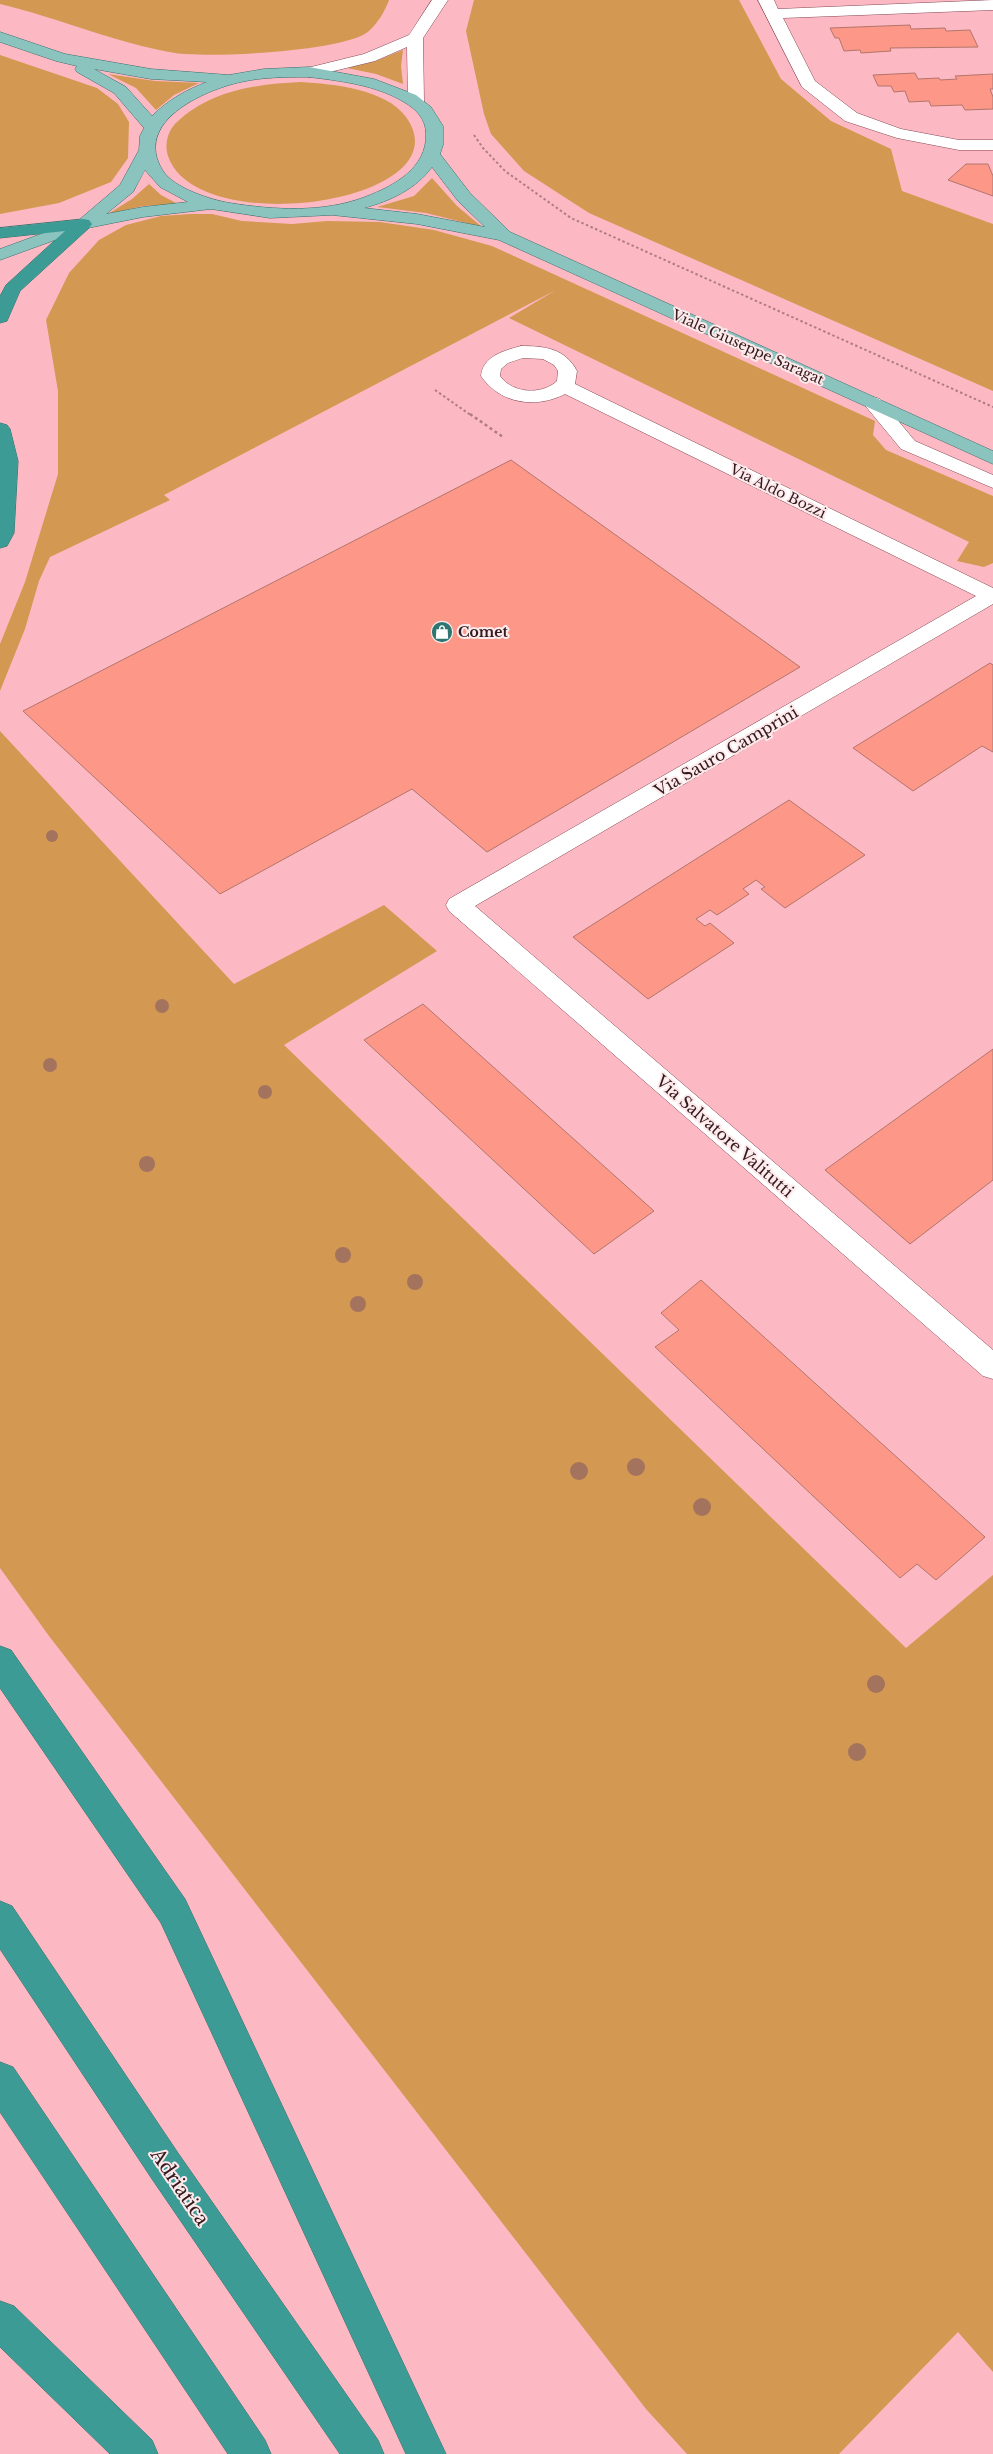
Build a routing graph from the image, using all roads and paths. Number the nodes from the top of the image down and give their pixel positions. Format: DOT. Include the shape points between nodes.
graph roads {
  1 [pos="440,0"];
  2 [pos="993,5"];
  3 [pos="770,7"];
  4 [pos="0,37"];
  5 [pos="415,38"];
  6 [pos="62,58"];
  7 [pos="309,72"];
  8 [pos="238,78"];
  9 [pos="416,102"];
  10 [pos="152,127"];
  11 [pos="470,129"];
  12 [pos="993,145"];
  13 [pos="146,152"];
  14 [pos="432,156"];
  15 [pos="211,205"];
  16 [pos="332,210"];
  17 [pos="83,224"];
  18 [pos="0,233"];
  19 [pos="504,236"];
  20 [pos="0,255"];
  21 [pos="0,317"];
  22 [pos="564,386"];
  23 [pos="436,390"];
  24 [pos="873,403"];
  25 [pos="993,407"];
  26 [pos="0,428"];
  27 [pos="503,436"];
  28 [pos="993,458"];
  29 [pos="993,482"];
  30 [pos="0,542"];
  31 [pos="993,596"];
  32 [pos="458,905"];
  33 [pos="993,1367"];
  34 [pos="0,1661"];
  35 [pos="0,1918"];
  36 [pos="0,2080"];
  37 [pos="0,2320"];
  38 [pos="138,2454"];
  39 [pos="251,2454"];
  40 [pos="364,2454"];
  41 [pos="426,2454"];
  1 -- 5 [label="street"];
  2 -- 3 [label="street"];
  3 -- 12 [label="street" via="808,84 851,117 897,133 959,145"];
  4 -- 6 [label="main road"];
  5 -- 7 [label="street" via="369,58"];
  5 -- 9 [label="street"];
  6 -- 8 [label="main road" via="151,74"];
  6 -- 10 [label="main road" via="120,90"];
  7 -- 8 [label="main road"];
  7 -- 9 [label="main road" via="360,79 387,87"];
  8 -- 10 [label="main road" via="200,90 170,107"];
  9 -- 14 [label="main road" via="431,118 437,137"];
  10 -- 13 [label="main road" via="146,139"];
  11 -- 25 [label="path" via="480,146 510,176 571,218"];
  13 -- 15 [label="main road" via="156,173 178,191"];
  13 -- 17 [label="main road" via="127,188"];
  14 -- 16 [label="main road" via="413,179 378,198"];
  14 -- 19 [label="main road, Viale Giuseppe Saragat" via="464,197"];
  15 -- 16 [label="main road" via="249,212 290,214"];
  15 -- 17 [label="main road" via="143,212"];
  16 -- 19 [label="main road, Viale Giuseppe Saragat" via="417,219"];
  17 -- 18 [label="highway"];
  17 -- 20 [label="main road"];
  17 -- 21 [label="highway" via="12,290"];
  19 -- 24 [label="main road, Viale Giuseppe Saragat"];
  22 -- 31 [label="street, Via Aldo Bozzi"];
  23 -- 27 [label="path"];
  24 -- 28 [label="main road, Viale Giuseppe Saragat"];
  24 -- 29 [label="street" via="908,445"];
  26 -- 30 [label="highway" via="8,461 4,533"];
  31 -- 32 [label="street, Via Sauro Camprini"];
  32 -- 33 [label="street, Via Salvatore Valitutti"];
  34 -- 41 [label="highway" via="173,1911"];
  35 -- 40 [label="highway, Adriatica" via="165,2166"];
  36 -- 39 [label="highway"];
  37 -- 38 [label="highway"];
}
